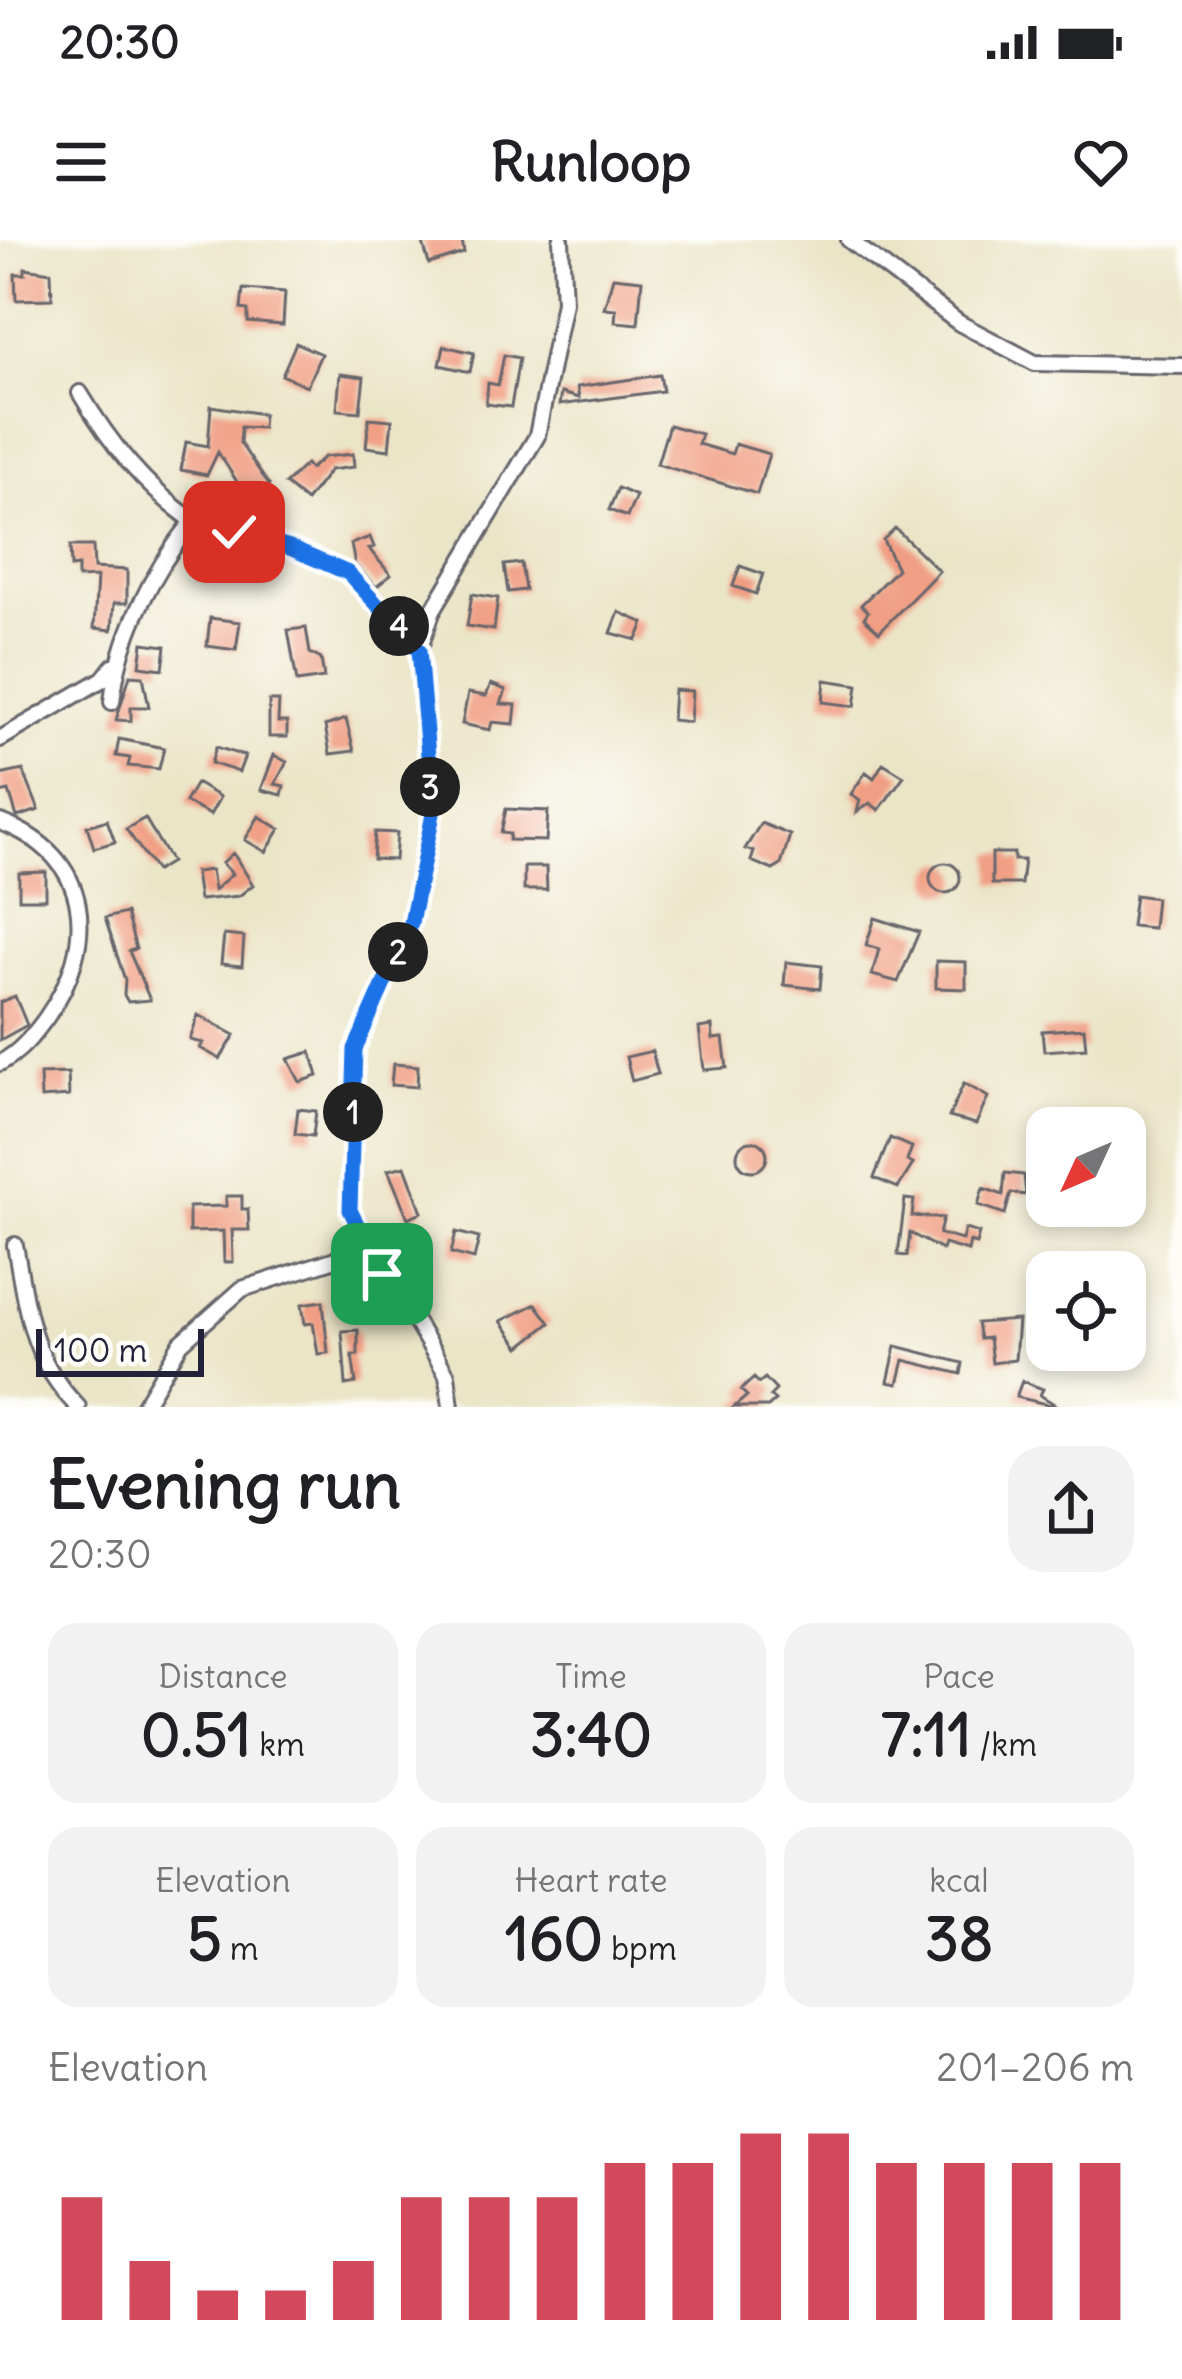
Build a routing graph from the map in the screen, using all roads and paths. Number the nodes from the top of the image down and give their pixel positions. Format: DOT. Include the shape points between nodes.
graph roads {
  1 [pos="562,240"];
  2 [pos="849,240"];
  3 [pos="1182,366"];
  4 [pos="80,393"];
  5 [pos="193,521"];
  6 [pos="419,650"];
  7 [pos="116,662"];
  8 [pos="112,702"];
  9 [pos="0,739"];
  10 [pos="0,822"];
  11 [pos="0,1063"];
  12 [pos="15,1245"];
  13 [pos="370,1248"];
  14 [pos="78,1407"];
  15 [pos="143,1407"];
  16 [pos="452,1407"];
  1 -- 6 [label="street" via="564,302 537,436 434,610"];
  2 -- 3 [label="street" via="959,323 1035,363"];
  4 -- 5 [label="street" via="126,464"];
  5 -- 6 [label="street" via="348,573"];
  5 -- 7 [label="street" via="157,566"];
  6 -- 13 [label="street" via="433,814 411,923 355,1049 350,1210"];
  7 -- 8 [label="street"];
  7 -- 9 [label="street" via="103,679"];
  10 -- 11 [label="street" via="53,852 81,920 81,952 60,999 29,1041"];
  12 -- 14 [label="street" via="33,1339 48,1377"];
  13 -- 15 [label="street" via="242,1289 181,1343"];
  13 -- 16 [label="street" via="447,1376"];
}
